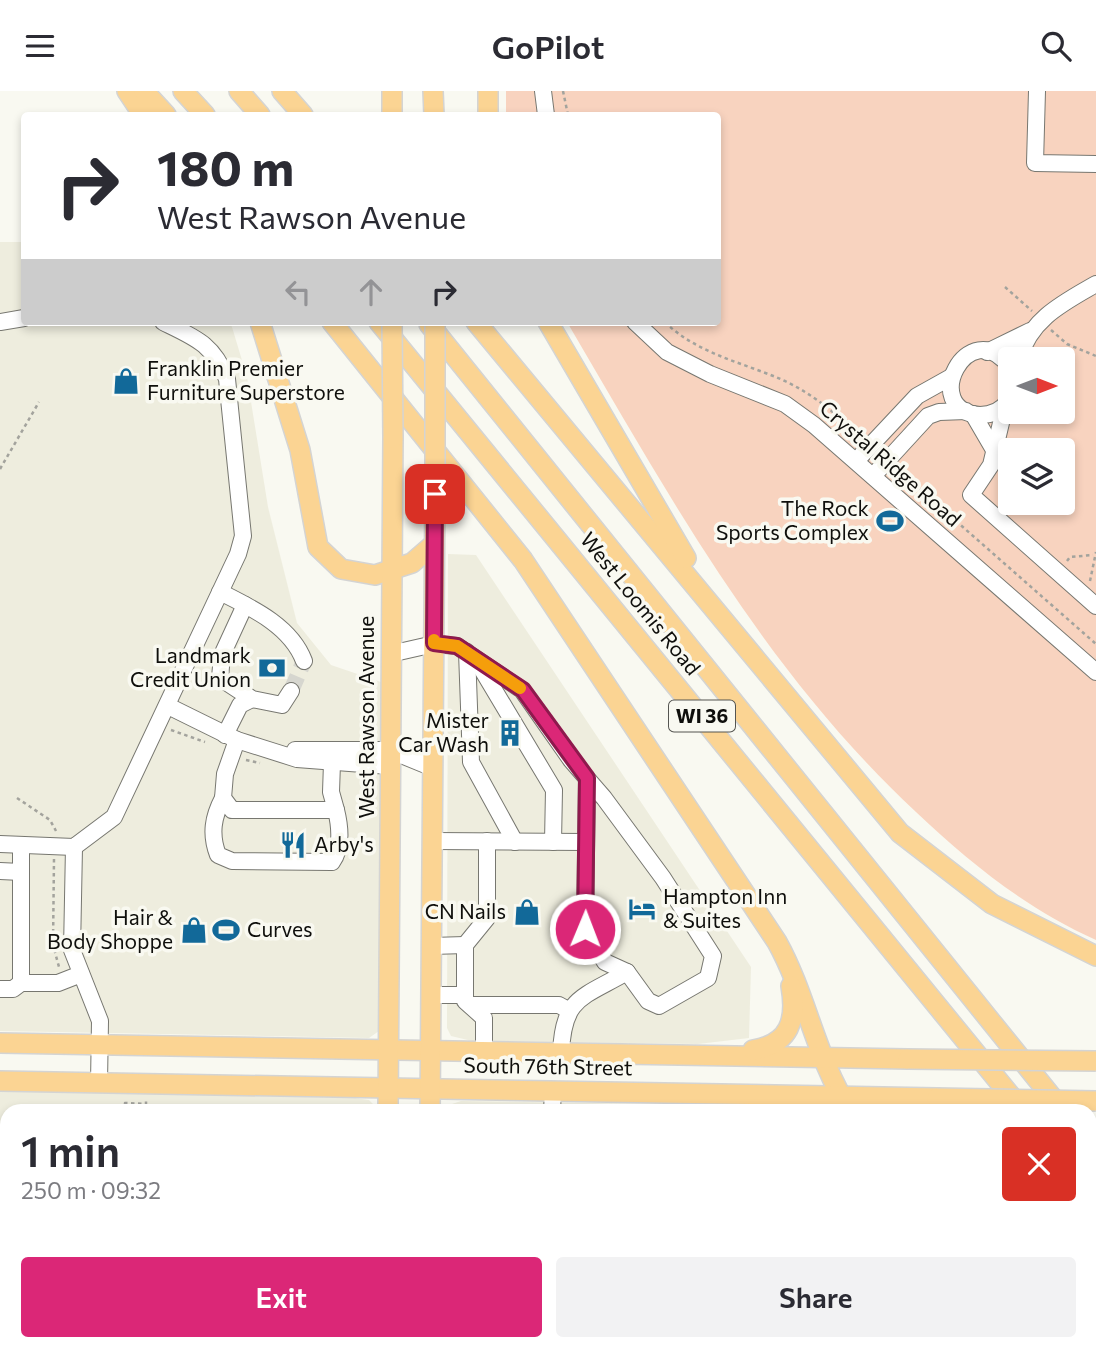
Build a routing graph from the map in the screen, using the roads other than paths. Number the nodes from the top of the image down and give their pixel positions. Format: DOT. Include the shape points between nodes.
graph roads {
  1 [pos="127,91"];
  2 [pos="144,91"];
  3 [pos="183,91"];
  4 [pos="239,91"];
  5 [pos="282,91"];
  6 [pos="392,91"];
  7 [pos="433,91"];
  8 [pos="488,91"];
  9 [pos="542,91"];
  10 [pos="1037,91"];
  11 [pos="141,112"];
  12 [pos="163,112"];
  13 [pos="202,112"];
  14 [pos="257,112"];
  15 [pos="300,112"];
  16 [pos="392,112"];
  17 [pos="434,112"];
  18 [pos="488,112"];
  19 [pos="546,112"];
  20 [pos="1096,164"];
  21 [pos="1096,284"];
  22 [pos="21,318"];
  23 [pos="0,322"];
  24 [pos="171,326"];
  25 [pos="261,326"];
  26 [pos="335,326"];
  27 [pos="382,326"];
  28 [pos="392,326"];
  29 [pos="430,326"];
  30 [pos="435,326"];
  31 [pos="479,326"];
  32 [pos="550,326"];
  33 [pos="639,326"];
  34 [pos="1030,331"];
  35 [pos="1024,347"];
  36 [pos="987,352"];
  37 [pos="998,356"];
  38 [pos="951,377"];
  39 [pos="998,410"];
  40 [pos="969,412"];
  41 [pos="1002,424"];
  42 [pos="993,450"];
  43 [pos="856,461"];
  44 [pos="873,475"];
  45 [pos="434,544"];
  46 [pos="390,572"];
  47 [pos="220,592"];
  48 [pos="713,604"];
  49 [pos="245,605"];
  50 [pos="1096,606"];
  51 [pos="434,643"];
  52 [pos="469,653"];
  53 [pos="390,654"];
  54 [pos="304,661"];
  55 [pos="1096,672"];
  56 [pos="291,691"];
  57 [pos="252,699"];
  58 [pos="168,705"];
  59 [pos="231,737"];
  60 [pos="273,750"];
  61 [pos="389,758"];
  62 [pos="332,763"];
  63 [pos="433,768"];
  64 [pos="587,778"];
  65 [pos="223,798"];
  66 [pos="336,810"];
  67 [pos="432,841"];
  68 [pos="486,841"];
  69 [pos="515,842"];
  70 [pos="553,842"];
  71 [pos="586,842"];
  72 [pos="0,843"];
  73 [pos="21,845"];
  74 [pos="74,847"];
  75 [pos="0,871"];
  76 [pos="21,871"];
  77 [pos="777,942"];
  78 [pos="465,945"];
  79 [pos="432,946"];
  80 [pos="1096,956"];
  81 [pos="626,972"];
  82 [pos="81,974"];
  83 [pos="21,983"];
  84 [pos="0,989"];
  85 [pos="432,995"];
  86 [pos="467,1000"];
  87 [pos="568,1010"];
  88 [pos="0,1043"];
  89 [pos="99,1045"];
  90 [pos="388,1050"];
  91 [pos="431,1052"];
  92 [pos="484,1052"];
  93 [pos="561,1053"];
  94 [pos="714,1056"];
  95 [pos="823,1058"];
  96 [pos="1096,1062"];
  97 [pos="0,1081"];
  98 [pos="99,1083"];
  99 [pos="389,1087"];
  100 [pos="431,1088"];
  101 [pos="553,1090"];
  102 [pos="1096,1101"];
  103 [pos="845,1103"];
  104 [pos="388,1104"];
  105 [pos="430,1104"];
  106 [pos="552,1104"];
  107 [pos="1017,1104"];
  108 [pos="1057,1104"];
  1 -- 11 [label="main road"];
  2 -- 12 [label="main road"];
  3 -- 13 [label="main road"];
  4 -- 14 [label="main road"];
  5 -- 15 [label="main road"];
  6 -- 16 [label="main road"];
  7 -- 17 [label="main road"];
  8 -- 18 [label="main road"];
  9 -- 19 [label="street"];
  10 -- 20 [label="street" via="1035,163"];
  21 -- 34 [label="street" via="1054,309"];
  22 -- 23 [label="street"];
  24 -- 47 [label="street" via="201,340 219,359 227,379 243,536"];
  25 -- 46 [label="main road" via="294,427 318,547 341,569 375,575"];
  26 -- 77 [label="main road" via="523,560"];
  27 -- 107 [label="main road, West Loomis Road / WI 36"];
  28 -- 46 [label="main road, West Rawson Avenue, bridge"];
  29 -- 108 [label="main road, West Loomis Road / WI 36"];
  30 -- 45 [label="main road, bridge"];
  31 -- 48 [label="main road"];
  32 -- 48 [label="main road"];
  33 -- 43 [label="street, Crystal Ridge Road" via="667,352 785,404"];
  34 -- 35 [label="street"];
  34 -- 36 [label="street"];
  36 -- 37 [label="street"];
  36 -- 38 [label="street" via="960,360"];
  38 -- 40 [label="street" via="953,396"];
  38 -- 43 [label="street" via="917,396"];
  39 -- 40 [label="street"];
  40 -- 42 [label="street"];
  40 -- 44 [label="street" via="928,416"];
  41 -- 42 [label="street"];
  42 -- 50 [label="street" via="987,476 971,495"];
  43 -- 44 [label="street, Crystal Ridge Road"];
  44 -- 55 [label="street, Crystal Ridge Road"];
  45 -- 46 [label="main road" via="412,563"];
  45 -- 51 [label="main road"];
  46 -- 53 [label="main road, West Rawson Avenue"];
  47 -- 49 [label="street"];
  47 -- 58 [label="street"];
  48 -- 80 [label="main road" via="900,833 992,904"];
  49 -- 54 [label="street" via="297,643"];
  49 -- 57 [label="street" via="222,655 220,678"];
  51 -- 52 [label="street"];
  51 -- 53 [label="street"];
  51 -- 63 [label="main road"];
  52 -- 64 [label="street" via="523,690"];
  52 -- 69 [label="street" via="471,762"];
  52 -- 70 [label="street" via="493,683 554,790"];
  53 -- 61 [label="main road, West Rawson Avenue"];
  56 -- 57 [label="street" via="282,705"];
  57 -- 59 [label="street" via="240,705"];
  58 -- 59 [label="street"];
  58 -- 74 [label="street" via="114,817"];
  59 -- 60 [label="street"];
  59 -- 65 [label="street"];
  60 -- 61 [label="street"];
  60 -- 62 [label="street" via="297,759"];
  61 -- 62 [label="street"];
  61 -- 63 [label="street"];
  61 -- 90 [label="main road, West Rawson Avenue"];
  62 -- 66 [label="street"];
  63 -- 67 [label="main road"];
  64 -- 71 [label="street"];
  64 -- 81 [label="street" via="663,879 713,956 708,978 659,1006 648,1002"];
  65 -- 66 [label="street" via="232,810"];
  65 -- 66 [label="street" via="214,815 214,844 218,855 232,861 332,862 337,854"];
  67 -- 68 [label="street"];
  67 -- 79 [label="main road"];
  68 -- 69 [label="street"];
  68 -- 78 [label="street" via="486,918"];
  69 -- 70 [label="street"];
  70 -- 71 [label="street"];
  71 -- 81 [label="street" via="585,929 605,962"];
  72 -- 73 [label="street"];
  73 -- 74 [label="street"];
  73 -- 76 [label="street"];
  74 -- 82 [label="street" via="72,950"];
  75 -- 76 [label="street"];
  76 -- 83 [label="street"];
  77 -- 94 [label="main road" via="792,992 790,1028 784,1038 764,1048"];
  77 -- 95 [label="main road" via="805,1001"];
  78 -- 79 [label="street"];
  78 -- 86 [label="street"];
  79 -- 85 [label="main road"];
  81 -- 87 [label="street"];
  82 -- 83 [label="street" via="58,983"];
  82 -- 89 [label="street" via="100,1021"];
  83 -- 84 [label="street" via="13,989"];
  85 -- 86 [label="street"];
  85 -- 91 [label="main road"];
  86 -- 87 [label="street" via="559,1005"];
  86 -- 92 [label="street" via="484,1018"];
  87 -- 93 [label="street"];
  88 -- 89 [label="main road, South 76th Street"];
  89 -- 90 [label="main road, South 76th Street"];
  89 -- 98 [label="street"];
  90 -- 91 [label="main road, South 76th Street"];
  90 -- 99 [label="main road, West Rawson Avenue"];
  91 -- 92 [label="main road, South 76th Street"];
  91 -- 100 [label="main road"];
  92 -- 93 [label="main road, South 76th Street"];
  93 -- 94 [label="main road, South 76th Street"];
  94 -- 95 [label="main road, South 76th Street"];
  95 -- 96 [label="main road, South 76th Street, bridge"];
  95 -- 103 [label="main road"];
  97 -- 98 [label="main road, South 76th Street"];
  98 -- 99 [label="main road, South 76th Street"];
  99 -- 100 [label="main road, South 76th Street"];
  99 -- 104 [label="main road, West Rawson Avenue"];
  100 -- 101 [label="main road, South 76th Street"];
  100 -- 105 [label="main road"];
  101 -- 103 [label="main road, South 76th Street"];
  101 -- 106 [label="street"];
  102 -- 103 [label="main road, South 76th Street, bridge" via="937,1098"];
}
